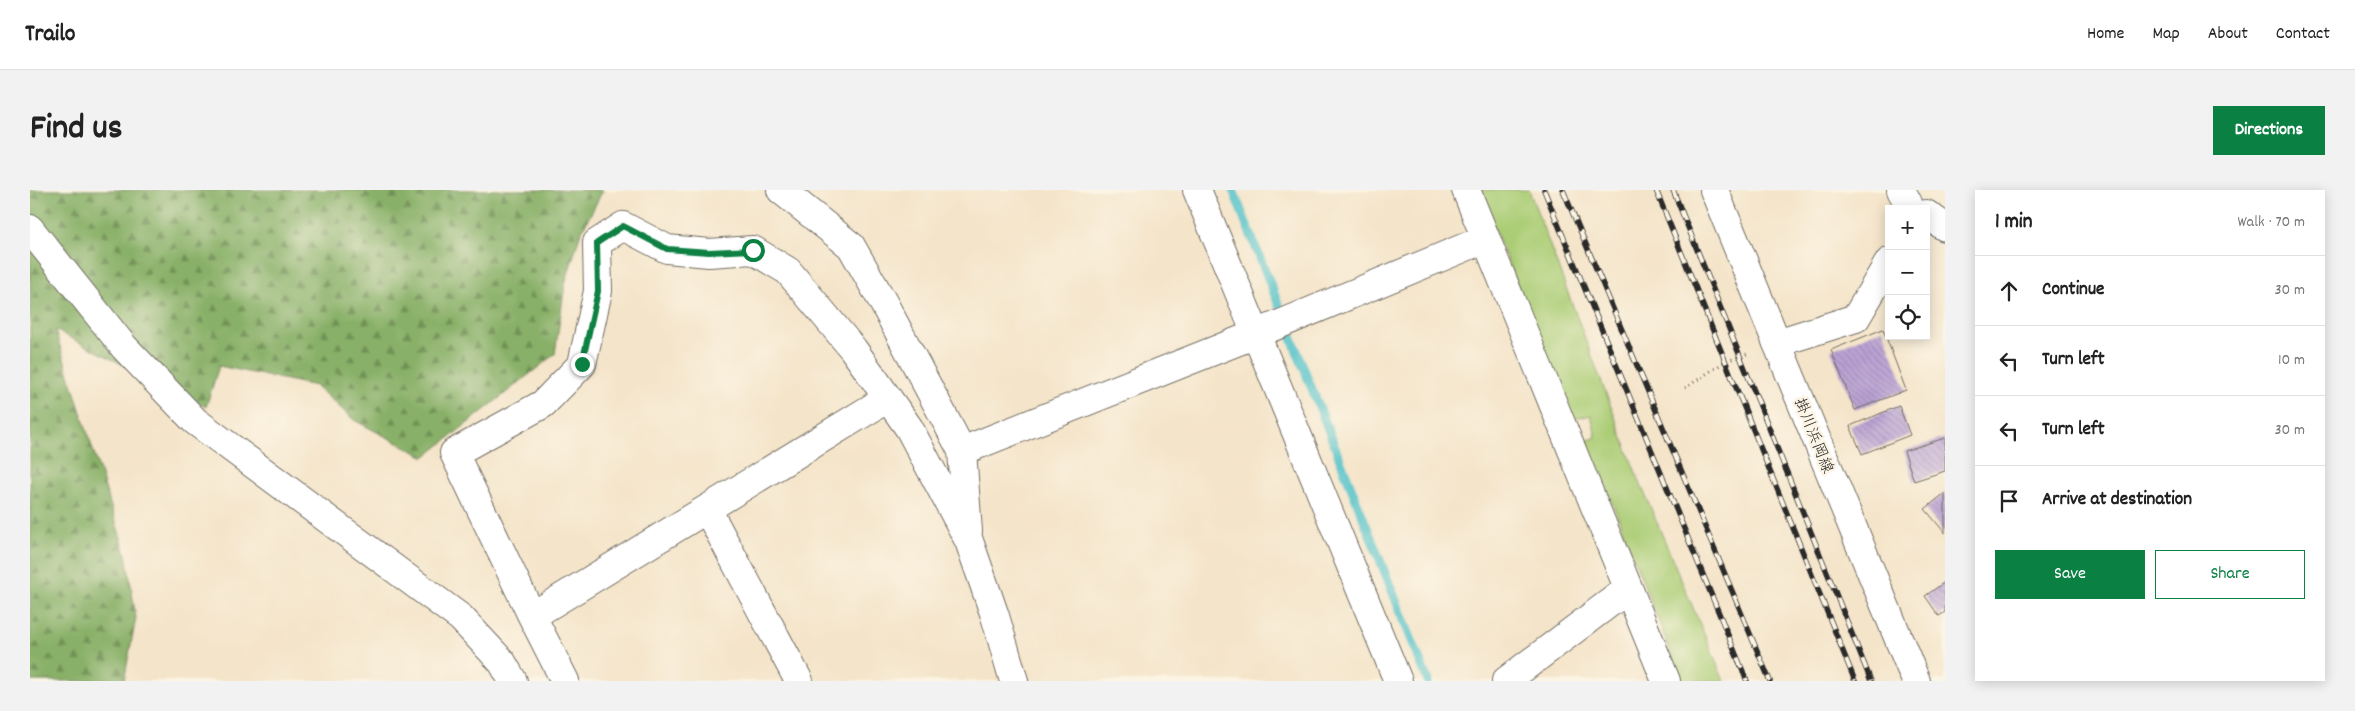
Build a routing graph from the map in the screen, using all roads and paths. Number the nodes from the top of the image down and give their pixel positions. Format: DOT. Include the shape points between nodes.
graph roads {
  1 [pos="781,190"];
  2 [pos="1197,190"];
  3 [pos="1466,190"];
  4 [pos="1714,190"];
  5 [pos="1930,216"];
  6 [pos="1945,226"];
  7 [pos="30,229"];
  8 [pos="1485,239"];
  9 [pos="1885,269"];
  10 [pos="1256,334"];
  11 [pos="1777,343"];
  12 [pos="1685,388"];
  13 [pos="888,398"];
  14 [pos="962,451"];
  15 [pos="707,509"];
  16 [pos="969,541"];
  17 [pos="1628,589"];
  18 [pos="532,616"];
  19 [pos="513,681"];
  20 [pos="565,681"];
  21 [pos="799,681"];
  22 [pos="1014,681"];
  23 [pos="1398,681"];
  24 [pos="1506,681"];
  25 [pos="1666,681"];
  26 [pos="1916,681"];
  1 -- 14 [label="street" via="850,246"];
  2 -- 10 [label="street"];
  3 -- 8 [label="street"];
  4 -- 11 [label="street, 掛川浜岡線"];
  5 -- 6 [label="street"];
  7 -- 19 [label="street" via="124,347 195,421 461,618 502,662"];
  8 -- 10 [label="street"];
  8 -- 17 [label="street"];
  9 -- 11 [label="street" via="1856,318"];
  10 -- 14 [label="street"];
  10 -- 23 [label="street"];
  11 -- 12 [label="path" via="1726,361"];
  11 -- 26 [label="street, 掛川浜岡線"];
  13 -- 15 [label="street"];
  13 -- 16 [label="street" via="909,428"];
  13 -- 18 [label="street" via="853,349 788,272 753,250 709,252 667,249 623,226 597,243 598,291 582,364 543,404 454,452"];
  14 -- 16 [label="street"];
  15 -- 18 [label="street"];
  15 -- 21 [label="street"];
  16 -- 22 [label="street"];
  17 -- 24 [label="street"];
  17 -- 25 [label="street"];
  18 -- 20 [label="street"];
}
